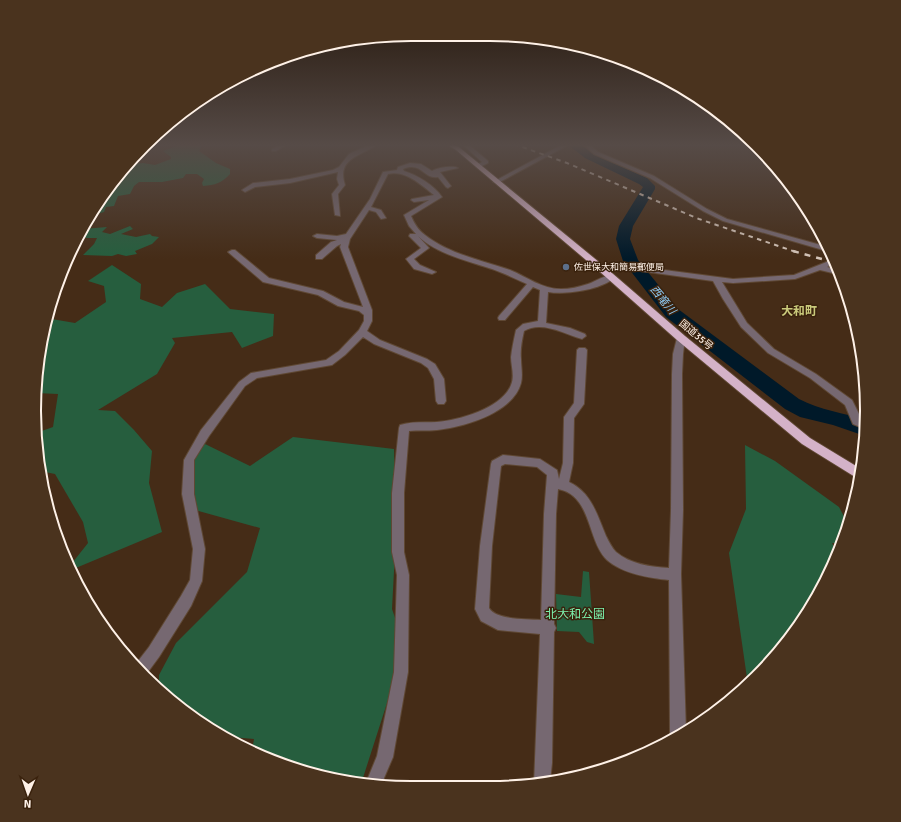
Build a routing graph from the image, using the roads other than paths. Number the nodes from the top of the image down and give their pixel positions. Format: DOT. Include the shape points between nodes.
graph roads {
  1 [pos="277,182"];
  2 [pos="341,182"];
  3 [pos="381,182"];
  4 [pos="420,182"];
  5 [pos="445,182"];
  6 [pos="496,182"];
  7 [pos="661,182"];
  8 [pos="448,186"];
  9 [pos="245,190"];
  10 [pos="439,196"];
  11 [pos="414,200"];
  12 [pos="367,208"];
  13 [pos="338,215"];
  14 [pos="383,218"];
  15 [pos="420,234"];
  16 [pos="317,236"];
  17 [pos="347,237"];
  18 [pos="334,244"];
  19 [pos="320,245"];
  20 [pos="822,248"];
  21 [pos="232,252"];
  22 [pos="318,254"];
  23 [pos="830,264"];
  24 [pos="818,267"];
  25 [pos="602,270"];
  26 [pos="833,271"];
  27 [pos="432,272"];
  28 [pos="611,277"];
  29 [pos="717,280"];
  30 [pos="531,284"];
  31 [pos="544,289"];
  32 [pos="368,314"];
  33 [pos="502,318"];
  34 [pos="536,324"];
  35 [pos="362,332"];
  36 [pos="582,336"];
  37 [pos="681,338"];
  38 [pos="582,350"];
  39 [pos="441,401"];
  40 [pos="860,422"];
  41 [pos="855,471"];
  42 [pos="558,483"];
  43 [pos="675,574"];
  44 [pos="549,628"];
  45 [pos="143,667"];
  46 [pos="678,729"];
  47 [pos="543,777"];
  48 [pos="376,779"];
  1 -- 9 [label="street" via="253,185"];
  2 -- 13 [label="street" via="342,185 335,194"];
  3 -- 12 [label="street"];
  4 -- 10 [label="street"];
  5 -- 8 [label="street"];
  6 -- 25 [label="highway, 国道35号"];
  7 -- 20 [label="street" via="725,220"];
  10 -- 11 [label="street"];
  10 -- 15 [label="street" via="435,201 407,215"];
  12 -- 14 [label="street" via="379,211"];
  12 -- 17 [label="street"];
  15 -- 27 [label="street" via="413,236 425,248 410,259 417,267"];
  15 -- 30 [label="street" via="436,246 507,272"];
  16 -- 17 [label="street"];
  17 -- 18 [label="street"];
  17 -- 32 [label="street" via="344,247"];
  18 -- 19 [label="street"];
  18 -- 22 [label="street"];
  21 -- 32 [label="street" via="266,280 320,293 341,304 362,309"];
  23 -- 24 [label="street"];
  24 -- 26 [label="street"];
  24 -- 29 [label="street" via="795,277"];
  25 -- 28 [label="highway, 国道35号"];
  25 -- 29 [label="street" via="631,268"];
  28 -- 31 [label="street" via="570,291"];
  28 -- 37 [label="highway, 国道35号"];
  29 -- 40 [label="street" via="744,325 771,351 813,376 849,403"];
  30 -- 31 [label="street"];
  30 -- 33 [label="street"];
  31 -- 34 [label="street" via="542,323"];
  32 -- 35 [label="street" via="368,321"];
  34 -- 36 [label="street" via="567,330"];
  34 -- 48 [label="street" via="520,330 516,349 518,377 516,386 505,400 492,410 474,418 437,426 404,428 398,493 398,552 402,575 401,672 385,757"];
  35 -- 39 [label="street" via="377,342 432,366 439,379"];
  35 -- 45 [label="street" via="342,354 329,363 254,374 242,384 206,433 189,460 188,494 199,549 196,581"];
  37 -- 41 [label="highway, 国道35号" via="806,440"];
  37 -- 43 [label="street" via="677,368"];
  38 -- 42 [label="street" via="579,404 569,417 568,463"];
  42 -- 43 [label="street" via="579,493 585,499 608,552 613,557 622,563 659,574"];
  42 -- 44 [label="street" via="550,514"];
  42 -- 44 [label="street" via="553,473 540,463 503,459 496,464 486,546 482,609 486,616 498,623"];
  43 -- 46 [label="street"];
  44 -- 47 [label="street"];
}
